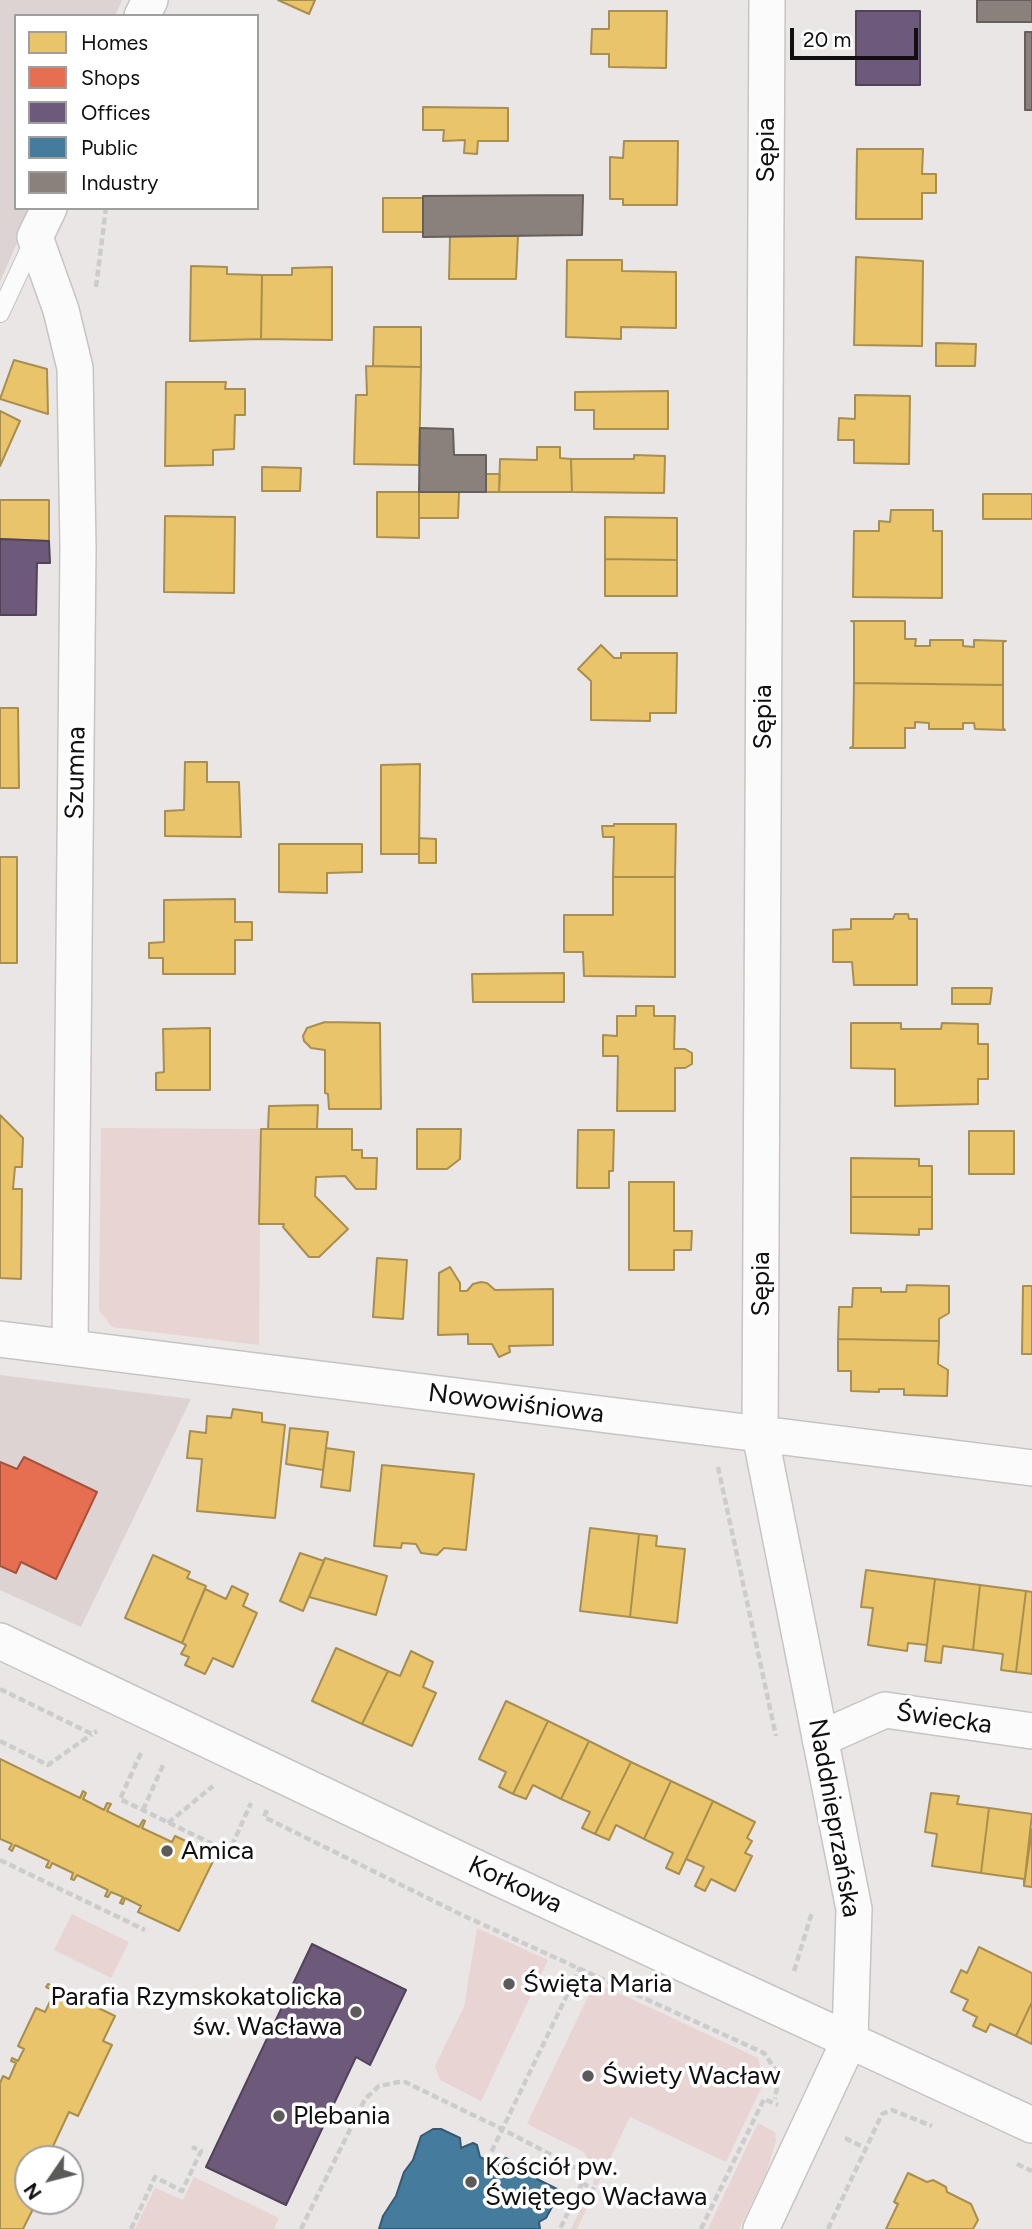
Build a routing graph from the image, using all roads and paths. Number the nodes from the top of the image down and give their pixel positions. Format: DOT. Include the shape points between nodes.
graph roads {
  1 [pos="767,0"];
  2 [pos="42,223"];
  3 [pos="0,313"];
  4 [pos="0,1339"];
  5 [pos="70,1347"];
  6 [pos="760,1434"];
  7 [pos="1032,1468"];
  8 [pos="0,1641"];
  9 [pos="1032,1731"];
  10 [pos="92,1734"];
  11 [pos="820,1739"];
  12 [pos="0,1741"];
  13 [pos="146,1742"];
  14 [pos="169,1752"];
  15 [pos="214,1785"];
  16 [pos="256,1793"];
  17 [pos="143,1810"];
  18 [pos="168,1823"];
  19 [pos="0,1860"];
  20 [pos="814,1906"];
  21 [pos="145,1930"];
  22 [pos="580,1968"];
  23 [pos="762,1999"];
  24 [pos="850,2039"];
  25 [pos="775,2104"];
  26 [pos="1032,2125"];
  27 [pos="502,2129"];
  28 [pos="938,2129"];
  29 [pos="192,2147"];
  30 [pos="1009,2160"];
  31 [pos="487,2161"];
  32 [pos="1032,2171"];
  33 [pos="582,2183"];
  34 [pos="595,2190"];
  35 [pos="131,2229"];
  36 [pos="300,2229"];
  37 [pos="559,2229"];
  38 [pos="701,2229"];
  39 [pos="761,2229"];
  40 [pos="828,2229"];
  1 -- 6 [label="street, Sępia"];
  2 -- 3 [label="lane"];
  2 -- 5 [label="street, Szumna" via="75,368 78,548"];
  4 -- 5 [label="street, Nowowiśniowa"];
  5 -- 6 [label="street, Nowowiśniowa"];
  6 -- 7 [label="street, Nowowiśniowa"];
  6 -- 11 [label="street, Naddnieprzańska"];
  8 -- 23 [label="street, Korkowa"];
  9 -- 11 [label="street, Świecka" via="885,1710"];
  10 -- 12 [label="path" via="48,1765"];
  11 -- 24 [label="street, Naddnieprzańska" via="854,1909"];
  13 -- 17 [label="path" via="120,1799"];
  14 -- 17 [label="path"];
  15 -- 18 [label="path"];
  16 -- 18 [label="path" via="229,1852"];
  17 -- 18 [label="path"];
  19 -- 21 [label="path"];
  20 -- 23 [label="path" via="792,1977 775,1971"];
  22 -- 27 [label="path"];
  23 -- 24 [label="street, Korkowa"];
  24 -- 26 [label="street, Korkowa"];
  24 -- 39 [label="street, Naddnieprzańska"];
  25 -- 38 [label="path" via="764,2099"];
  27 -- 31 [label="path"];
  27 -- 33 [label="path" via="578,2169"];
  27 -- 36 [label="path" via="405,2082 379,2087 365,2099"];
  28 -- 40 [label="path" via="892,2110 882,2114"];
  29 -- 35 [label="path" via="201,2151 182,2191 155,2177"];
  30 -- 32 [label="path"];
  33 -- 34 [label="path"];
  33 -- 37 [label="path"];
}
